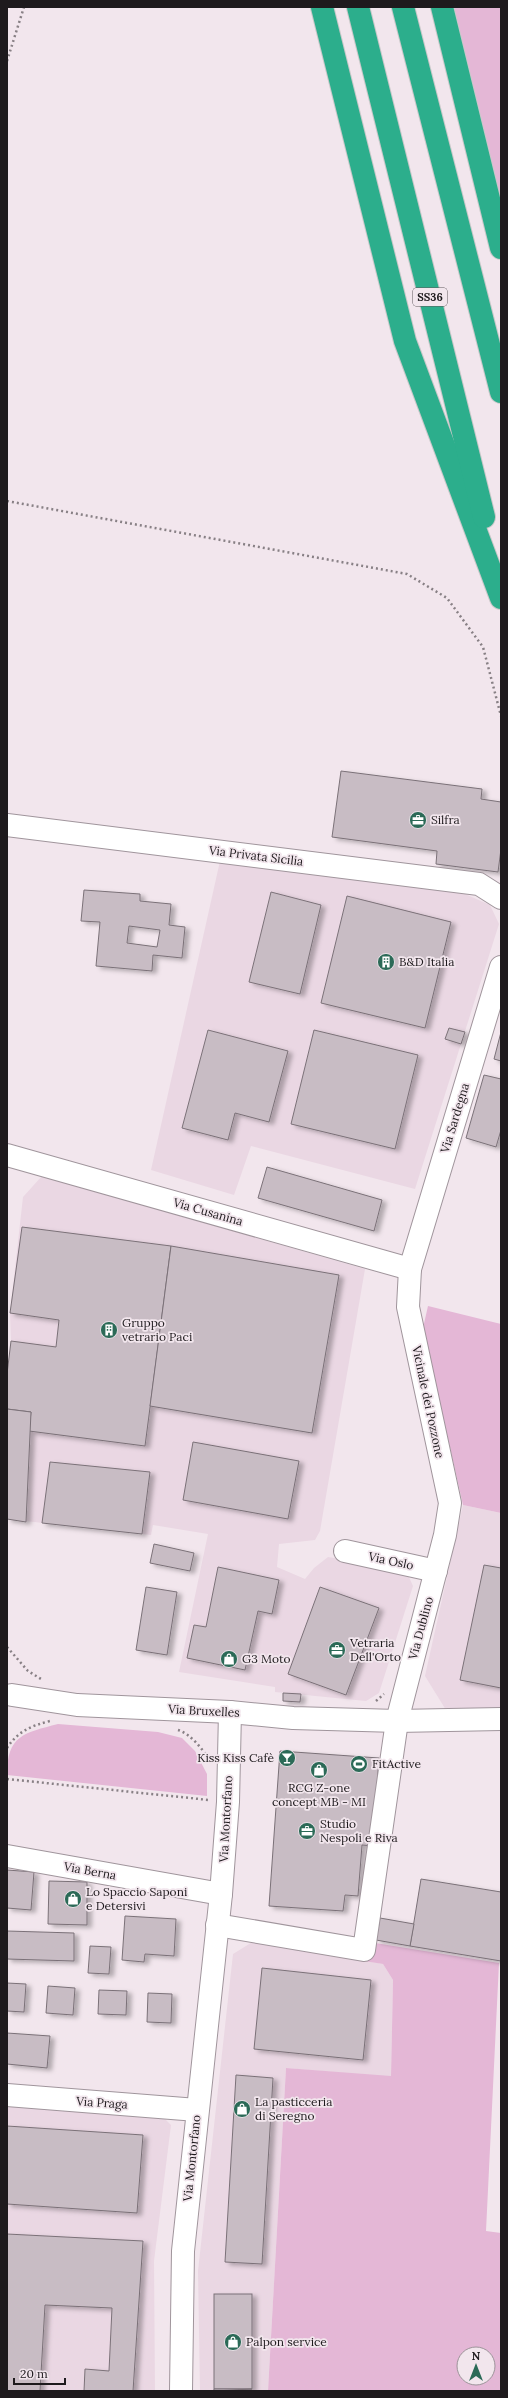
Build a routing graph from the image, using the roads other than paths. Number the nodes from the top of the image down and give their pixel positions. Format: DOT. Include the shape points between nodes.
graph roads {
  1 [pos="322,7"];
  2 [pos="358,7"];
  3 [pos="403,7"];
  4 [pos="442,7"];
  5 [pos="501,248"];
  6 [pos="501,392"];
  7 [pos="501,587"];
  8 [pos="501,598"];
  9 [pos="7,825"];
  10 [pos="501,898"];
  11 [pos="501,967"];
  12 [pos="7,1155"];
  13 [pos="410,1269"];
  14 [pos="445,1535"];
  15 [pos="345,1552"];
  16 [pos="436,1571"];
  17 [pos="9,1693"];
  18 [pos="230,1712"];
  19 [pos="501,1719"];
  20 [pos="397,1721"];
  21 [pos="7,1856"];
  22 [pos="221,1894"];
  23 [pos="217,1925"];
  24 [pos="7,2095"];
  25 [pos="197,2110"];
  26 [pos="181,2391"];
  1 -- 8 [label="highway" via="405,341"];
  2 -- 7 [label="highway, SS36"];
  3 -- 6 [label="highway"];
  4 -- 5 [label="highway"];
  9 -- 10 [label="street, Via Privata Sicilia" via="479,884"];
  11 -- 13 [label="street, Via Sardegna"];
  12 -- 13 [label="street, Via Cusanina"];
  13 -- 14 [label="street, Vicinale dei Pozzone" via="408,1308 450,1504"];
  14 -- 16 [label="street, Via Dublino"];
  15 -- 16 [label="street, Via Oslo"];
  16 -- 20 [label="street, Via Dublino"];
  17 -- 18 [label="street, Via Bruxelles" via="77,1705"];
  18 -- 20 [label="street, Via Bruxelles" via="293,1718"];
  18 -- 22 [label="street, Via Montorfano" via="228,1802"];
  19 -- 20 [label="street, Via Bruxelles"];
  20 -- 23 [label="street" via="364,1950"];
  21 -- 22 [label="street, Via Berna"];
  22 -- 23 [label="street, Via Montorfano"];
  23 -- 25 [label="street, Via Montorfano"];
  24 -- 25 [label="street, Via Praga"];
  25 -- 26 [label="street, Via Montorfano" via="183,2251"];
}
